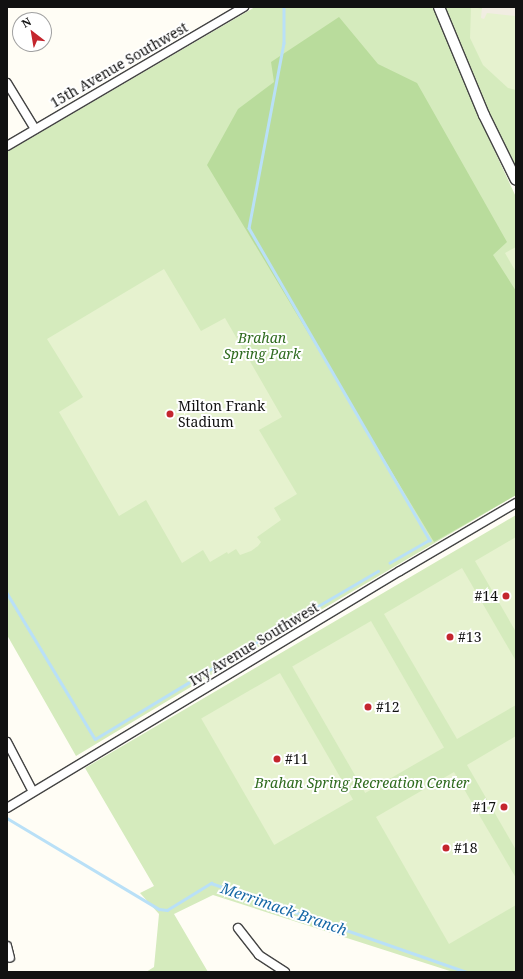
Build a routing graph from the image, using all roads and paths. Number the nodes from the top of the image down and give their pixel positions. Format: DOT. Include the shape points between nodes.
graph roads {
  1 [pos="244,7"];
  2 [pos="439,7"];
  3 [pos="7,83"];
  4 [pos="35,129"];
  5 [pos="7,146"];
  6 [pos="516,180"];
  7 [pos="516,503"];
  8 [pos="7,742"];
  9 [pos="33,792"];
  10 [pos="7,808"];
  11 [pos="238,928"];
  12 [pos="7,946"];
  13 [pos="10,958"];
  14 [pos="285,972"];
  1 -- 4 [label="street, 15th Avenue Southwest"];
  2 -- 6 [label="street" via="484,115"];
  3 -- 4 [label="street"];
  4 -- 5 [label="street, 15th Avenue Southwest"];
  7 -- 9 [label="street, Ivy Avenue Southwest"];
  8 -- 9 [label="street"];
  9 -- 10 [label="street, Ivy Avenue Southwest"];
  11 -- 14 [label="street" via="259,955"];
  12 -- 13 [label="street"];
}
